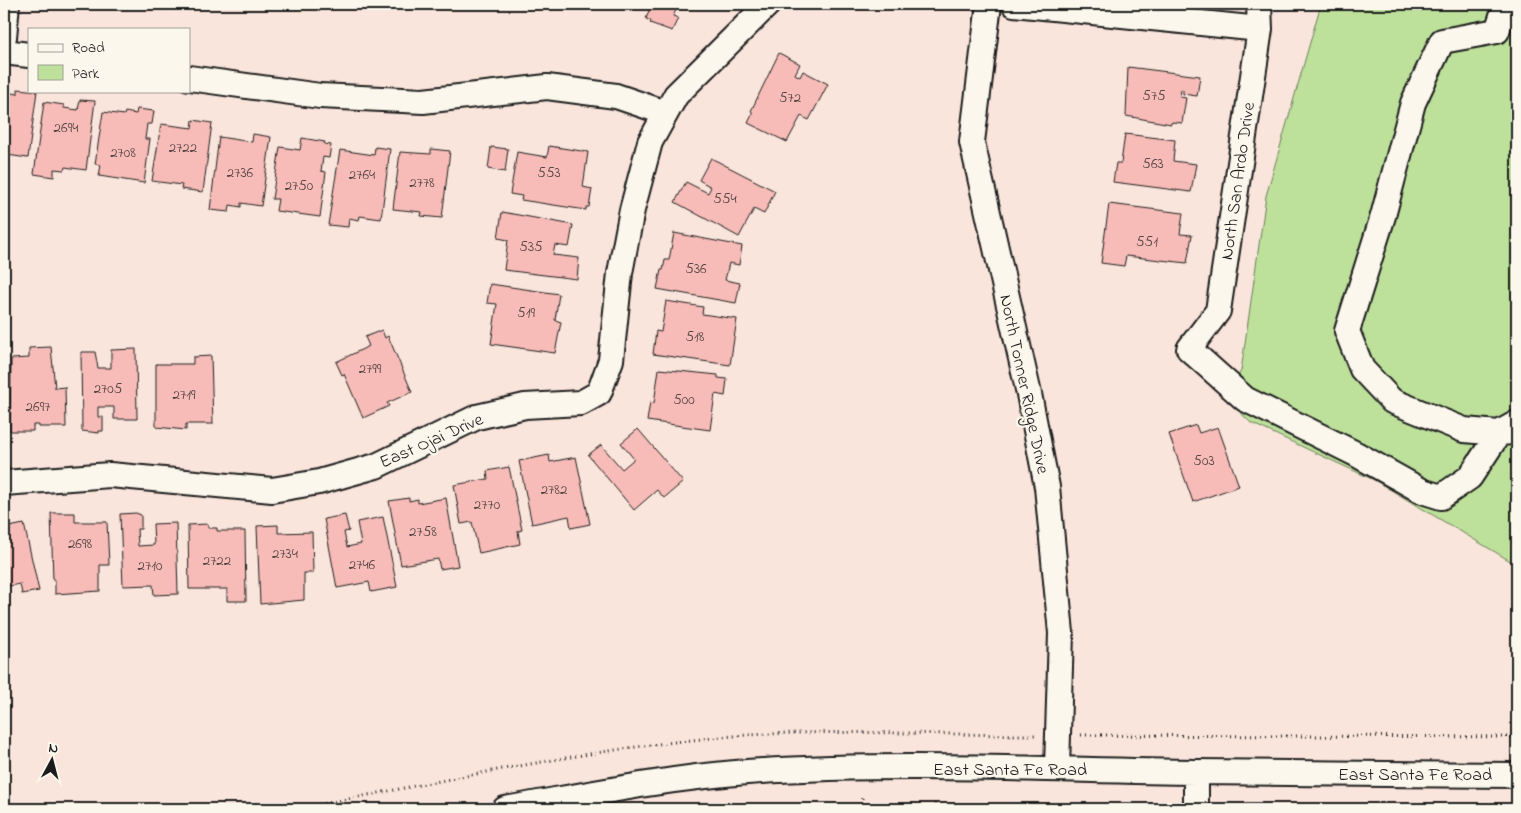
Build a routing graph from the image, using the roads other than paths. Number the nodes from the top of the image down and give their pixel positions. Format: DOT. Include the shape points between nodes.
graph roads {
  1 [pos="7,4"];
  2 [pos="768,4"];
  3 [pos="989,4"];
  4 [pos="1014,4"];
  5 [pos="1259,4"];
  6 [pos="1506,4"];
  7 [pos="1260,29"];
  8 [pos="4,37"];
  9 [pos="4,52"];
  10 [pos="28,55"];
  11 [pos="190,78"];
  12 [pos="666,113"];
  13 [pos="1511,429"];
  14 [pos="4,484"];
  15 [pos="1057,768"];
  16 [pos="1196,772"];
  17 [pos="1517,775"];
  18 [pos="505,809"];
  19 [pos="1196,809"];
  1 -- 8 [label="street"];
  2 -- 12 [label="street, East Ojai Drive" via="676,95"];
  3 -- 15 [label="street, North Tonner Ridge Drive" via="972,142 1047,487 1060,633"];
  4 -- 7 [label="street"];
  5 -- 7 [label="street, North San Ardo Drive"];
  6 -- 13 [label="street" via="1497,31 1442,41 1413,103 1348,331 1362,369 1392,401 1464,430"];
  7 -- 13 [label="street, North San Ardo Drive" via="1218,311 1189,349 1245,399 1422,491 1441,497 1470,477"];
  9 -- 10 [label="street"];
  11 -- 12 [label="street" via="320,96 423,101 546,87 616,96"];
  12 -- 14 [label="street, East Ojai Drive" via="650,142 632,210 620,273 612,360 600,393 581,403 526,406 477,417 376,466 319,482 272,490 110,475"];
  15 -- 16 [label="street, East Santa Fe Road"];
  15 -- 18 [label="street, East Santa Fe Road" via="843,768 745,772 648,784"];
  16 -- 17 [label="street, East Santa Fe Road"];
  16 -- 19 [label="street"];
}
